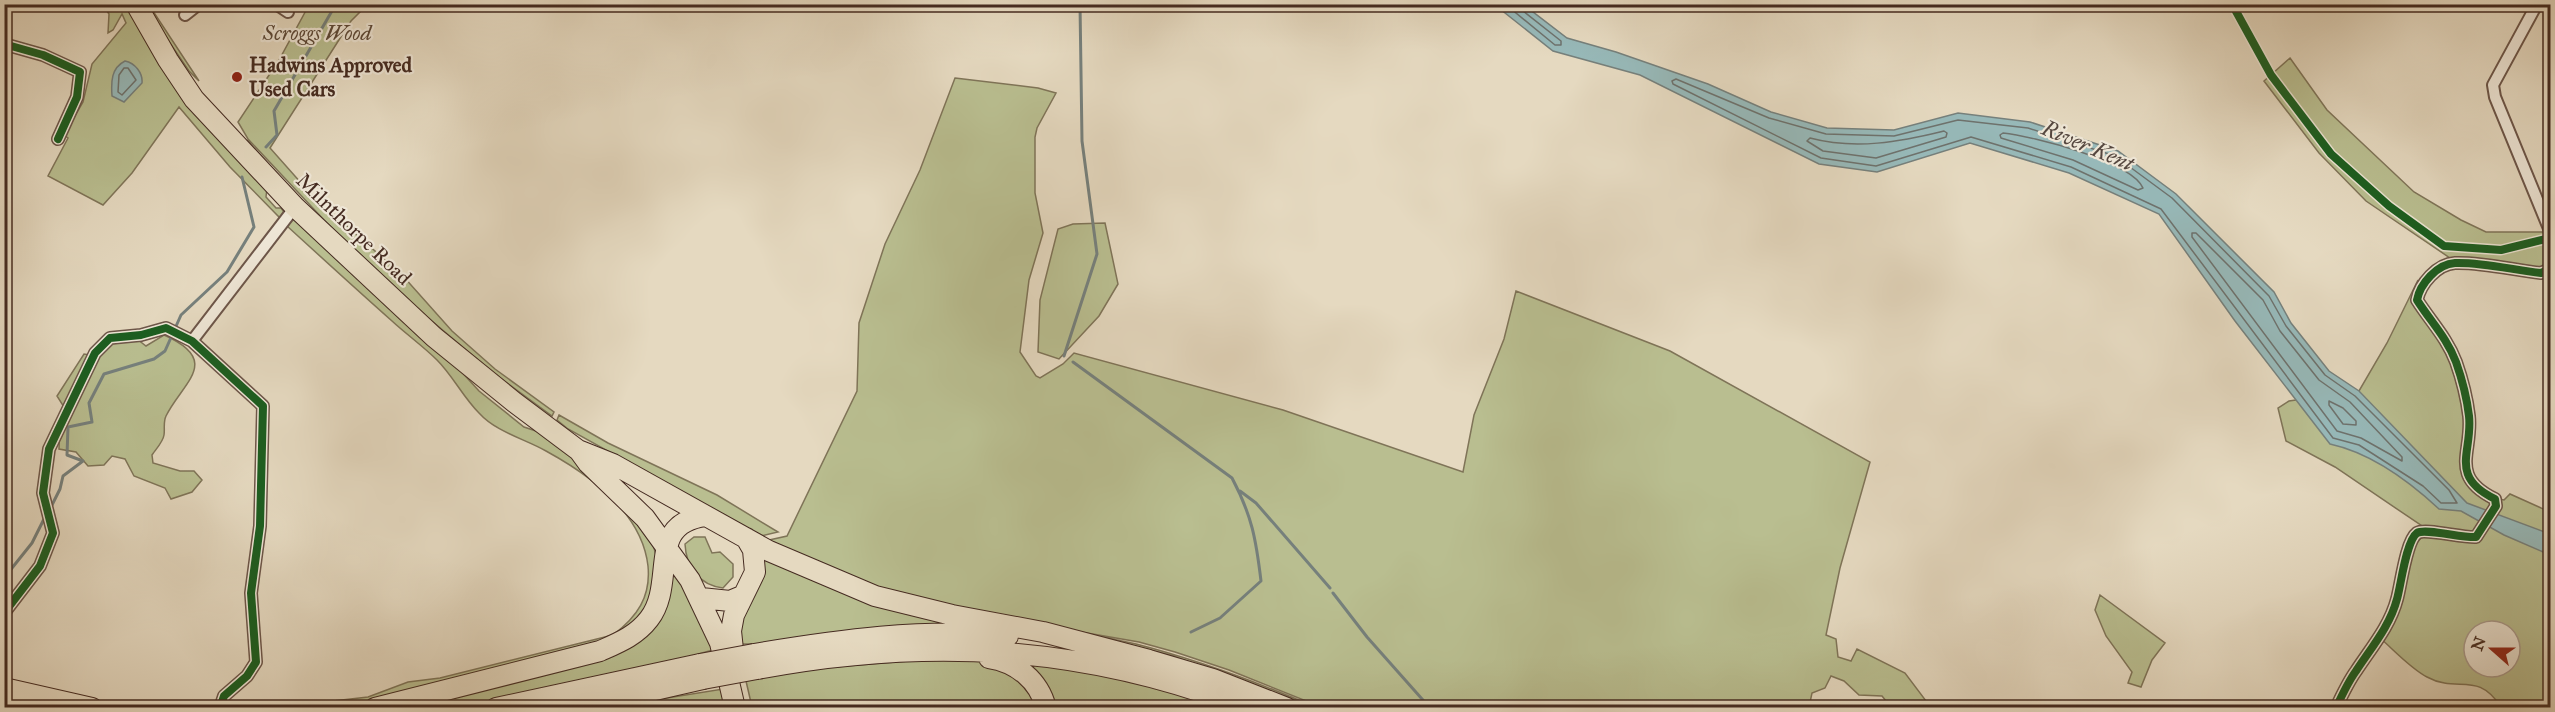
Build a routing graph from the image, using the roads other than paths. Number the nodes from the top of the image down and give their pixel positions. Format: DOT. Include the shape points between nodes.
graph roads {
  1 [pos="136,4"];
  2 [pos="199,4"];
  3 [pos="276,4"];
  4 [pos="2537,4"];
  5 [pos="288,12"];
  6 [pos="185,15"];
  7 [pos="4,44"];
  8 [pos="89,63"];
  9 [pos="80,72"];
  10 [pos="58,139"];
  11 [pos="295,207"];
  12 [pos="2550,230"];
  13 [pos="2550,269"];
  14 [pos="188,338"];
  15 [pos="578,450"];
  16 [pos="705,516"];
  17 [pos="746,538"];
  18 [pos="667,546"];
  19 [pos="742,596"];
  20 [pos="701,597"];
  21 [pos="4,613"];
  22 [pos="930,649"];
  23 [pos="1115,652"];
  24 [pos="756,661"];
  25 [pos="702,672"];
  26 [pos="4,688"];
  27 [pos="4,703"];
  28 [pos="24,708"];
  29 [pos="92,708"];
  30 [pos="220,708"];
  31 [pos="375,708"];
  32 [pos="496,708"];
  33 [pos="576,708"];
  34 [pos="735,708"];
  35 [pos="748,708"];
  36 [pos="1046,708"];
  37 [pos="1246,708"];
  38 [pos="1287,708"];
  39 [pos="2336,708"];
  1 -- 11 [label="highway, Milnthorpe Road" via="194,99"];
  2 -- 6 [label="street"];
  3 -- 5 [label="street"];
  4 -- 12 [label="street" via="2493,85"];
  7 -- 9 [label="street" via="43,55"];
  8 -- 9 [label="street"];
  9 -- 10 [label="street" via="81,83"];
  11 -- 14 [label="street"];
  11 -- 15 [label="highway, Milnthorpe Road" via="434,337"];
  13 -- 39 [label="street" via="2541,273 2453,263 2434,273 2420,287 2417,300 2445,336 2456,364 2469,418 2464,456 2467,474 2495,500 2496,506 2476,537 2417,532 2410,541 2397,602 2380,638 2355,672"];
  14 -- 21 [label="street" via="166,328 110,338 95,353 49,448 43,492 53,533 40,566"];
  14 -- 30 [label="street" via="263,406 260,526 251,592 256,662 247,676 224,696"];
  15 -- 16 [label="highway, Milnthorpe Road" via="599,457"];
  15 -- 18 [label="highway, Milnthorpe Road"];
  16 -- 17 [label="highway"];
  16 -- 18 [label="highway" via="680,524"];
  17 -- 19 [label="highway" via="753,550 755,572"];
  17 -- 23 [label="highway" via="822,576 891,602 1043,632"];
  18 -- 20 [label="highway"];
  18 -- 31 [label="highway" via="660,599 650,618 622,642 600,651"];
  19 -- 20 [label="highway" via="730,601"];
  19 -- 35 [label="highway" via="731,631 732,653"];
  20 -- 34 [label="highway" via="720,643"];
  22 -- 24 [label="highway"];
  22 -- 36 [label="highway" via="998,659 1020,669 1038,688"];
  22 -- 37 [label="highway" via="996,651 1086,662 1169,681"];
  23 -- 24 [label="highway" via="994,635 929,634 849,640"];
  23 -- 38 [label="highway" via="1213,679"];
  24 -- 25 [label="highway, bridge"];
  25 -- 32 [label="highway"];
  25 -- 33 [label="highway"];
  26 -- 29 [label="highway"];
  27 -- 28 [label="highway"];
}
